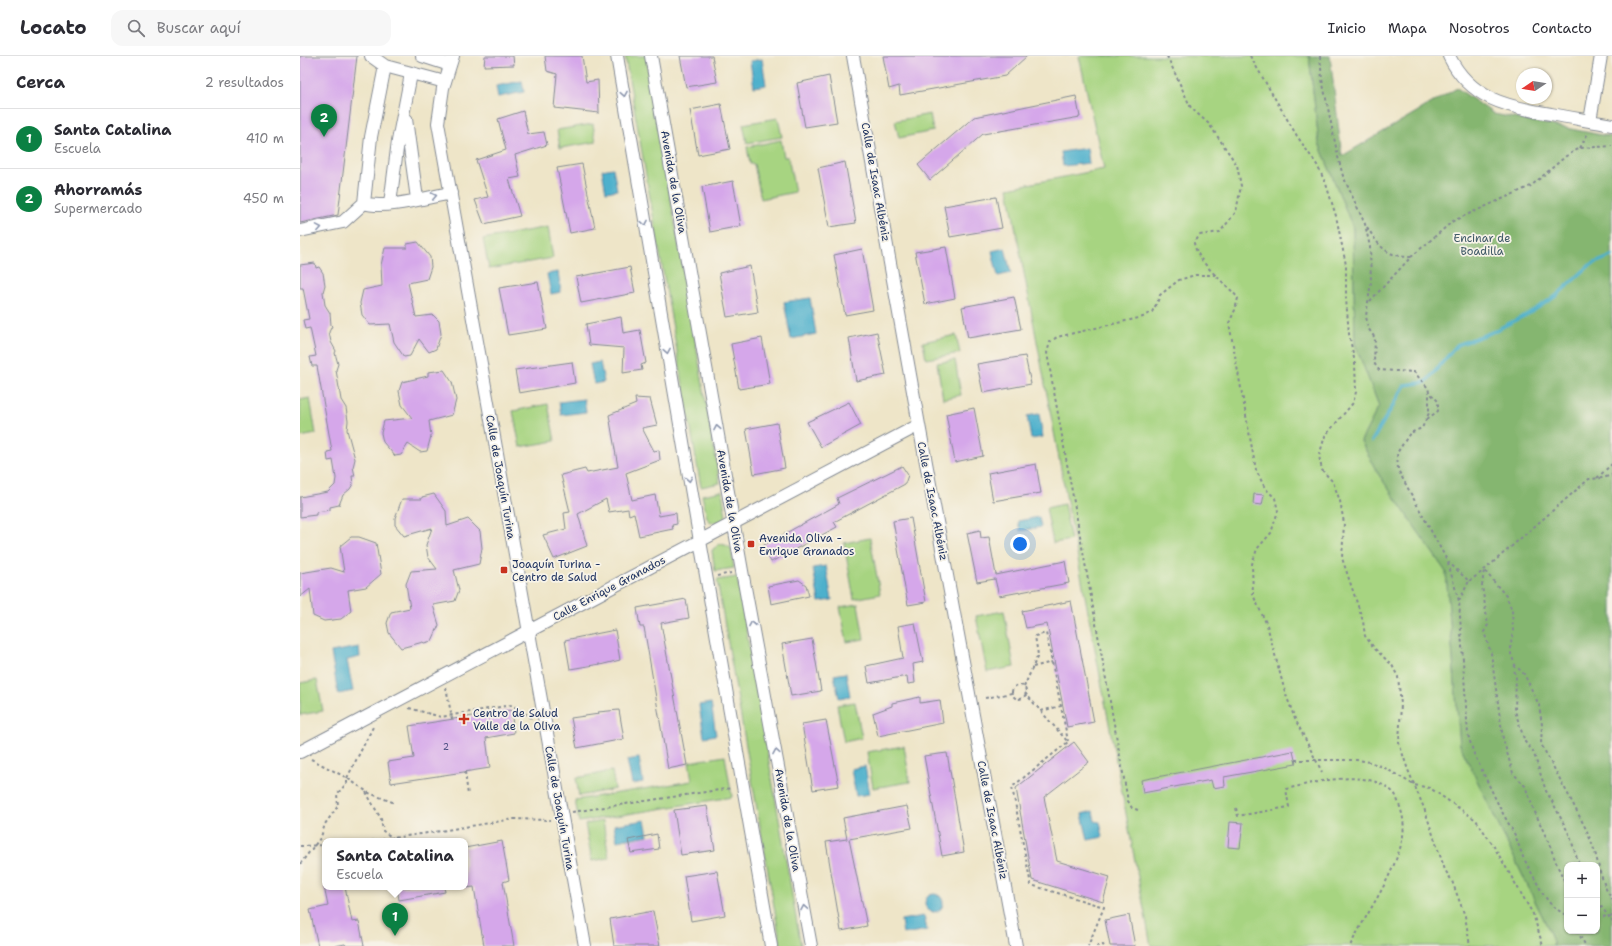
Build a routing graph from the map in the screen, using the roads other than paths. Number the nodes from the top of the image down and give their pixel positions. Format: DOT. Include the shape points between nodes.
graph roads {
  1 [pos="371,56"];
  2 [pos="422,56"];
  3 [pos="617,56"];
  4 [pos="651,56"];
  5 [pos="853,56"];
  6 [pos="1448,56"];
  7 [pos="1601,56"];
  8 [pos="452,61"];
  9 [pos="385,66"];
  10 [pos="411,74"];
  11 [pos="445,82"];
  12 [pos="404,110"];
  13 [pos="1590,121"];
  14 [pos="1612,125"];
  15 [pos="451,193"];
  16 [pos="417,199"];
  17 [pos="364,202"];
  18 [pos="390,204"];
  19 [pos="300,231"];
  20 [pos="919,425"];
  21 [pos="734,524"];
  22 [pos="700,541"];
  23 [pos="528,631"];
  24 [pos="303,754"];
  25 [pos="584,946"];
  26 [pos="771,946"];
  27 [pos="812,946"];
  28 [pos="1016,946"];
  1 -- 9 [label="street"];
  2 -- 8 [label="street"];
  3 -- 22 [label="street, one-way"];
  21 -- 4 [label="street, Avenida de la Oliva, one-way"];
  5 -- 20 [label="street, Calle de Isaac Albéniz"];
  6 -- 13 [label="street" via="1467,83 1487,98 1516,108"];
  7 -- 13 [label="street"];
  8 -- 11 [label="street, Calle de Joaquín Turina"];
  9 -- 10 [label="street"];
  9 -- 17 [label="street" via="371,137"];
  10 -- 11 [label="street"];
  10 -- 12 [label="street"];
  11 -- 15 [label="street, Calle de Joaquín Turina" via="438,123"];
  12 -- 16 [label="street"];
  12 -- 18 [label="street"];
  13 -- 14 [label="street"];
  16 -- 15 [label="street, one-way"];
  15 -- 23 [label="street, Calle de Joaquín Turina"];
  16 -- 18 [label="street"];
  17 -- 18 [label="street"];
  19 -- 17 [label="street, one-way" via="343,222"];
  20 -- 21 [label="street, Calle Enrique Granados"];
  20 -- 28 [label="street, Calle de Isaac Albéniz"];
  21 -- 22 [label="street, Calle Enrique Granados"];
  27 -- 21 [label="street, Avenida de la Oliva, one-way"];
  22 -- 23 [label="street, Calle Enrique Granados"];
  22 -- 26 [label="street"];
  23 -- 24 [label="street, Calle Enrique Granados" via="388,705"];
  23 -- 25 [label="street, Calle de Joaquín Turina" via="556,817"];
}
